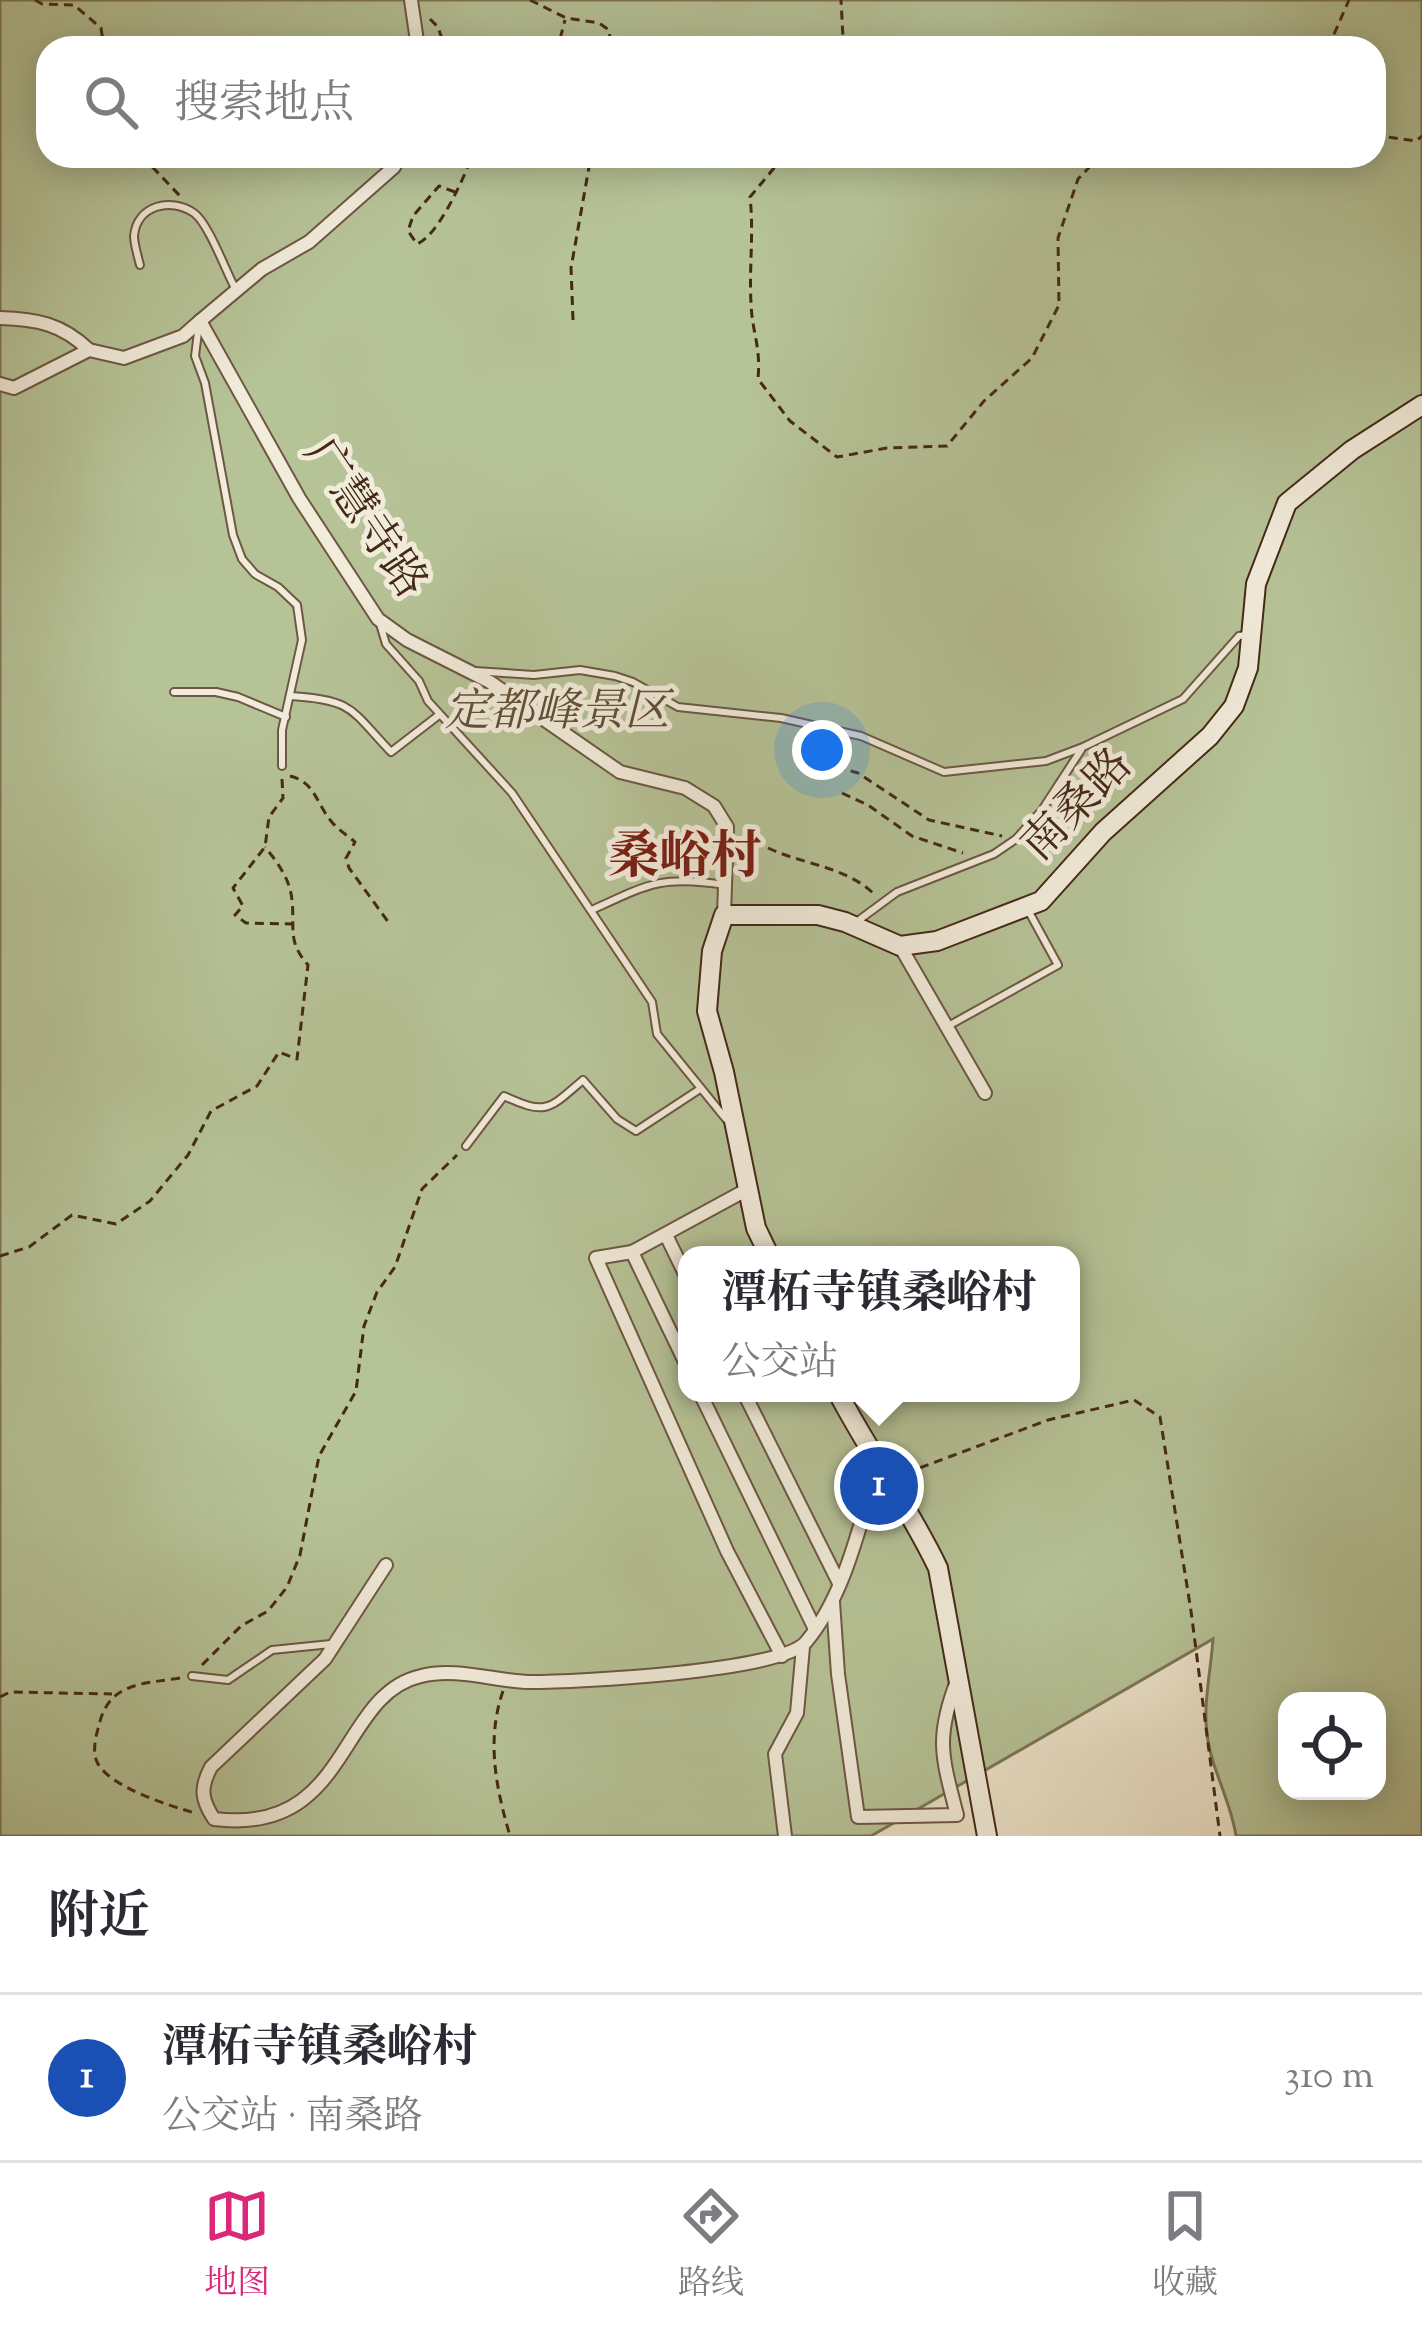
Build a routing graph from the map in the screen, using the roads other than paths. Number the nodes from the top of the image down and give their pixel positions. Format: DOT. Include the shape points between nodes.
graph roads {
  1 [pos="411,1"];
  2 [pos="416,36"];
  3 [pos="393,168"];
  4 [pos="140,265"];
  5 [pos="237,293"];
  6 [pos="0,318"];
  7 [pos="200,321"];
  8 [pos="89,350"];
  9 [pos="0,384"];
  10 [pos="1422,405"];
  11 [pos="378,619"];
  12 [pos="1253,634"];
  13 [pos="465,669"];
  14 [pos="174,692"];
  15 [pos="291,696"];
  16 [pos="440,715"];
  17 [pos="286,717"];
  18 [pos="1083,747"];
  19 [pos="282,766"];
  20 [pos="726,885"];
  21 [pos="1026,907"];
  22 [pos="592,910"];
  23 [pos="724,915"];
  24 [pos="852,925"];
  25 [pos="900,946"];
  26 [pos="947,1027"];
  27 [pos="700,1089"];
  28 [pos="985,1094"];
  29 [pos="736,1131"];
  30 [pos="466,1146"];
  31 [pos="748,1189"];
  32 [pos="666,1235"];
  33 [pos="765,1246"];
  34 [pos="632,1252"];
  35 [pos="678,1260"];
  36 [pos="678,1347"];
  37 [pos="704,1402"];
  38 [pos="749,1402"];
  39 [pos="843,1402"];
  40 [pos="882,1473"];
  41 [pos="386,1565"];
  42 [pos="839,1583"];
  43 [pos="833,1602"];
  44 [pos="815,1629"];
  45 [pos="335,1644"];
  46 [pos="803,1647"];
  47 [pos="782,1656"];
  48 [pos="192,1676"];
  49 [pos="958,1679"];
  50 [pos="892,1816"];
  51 [pos="858,1817"];
  52 [pos="784,1836"];
  53 [pos="860,1836"];
  54 [pos="894,1836"];
  55 [pos="987,1836"];
  1 -- 2 [label="street"];
  3 -- 5 [label="street"];
  4 -- 5 [label="lane" via="134,235 142,216 176,204 198,215"];
  5 -- 7 [label="street"];
  6 -- 8 [label="street" via="61,327"];
  7 -- 8 [label="street" via="183,336 124,358"];
  7 -- 11 [label="street, 广慧寺路"];
  7 -- 15 [label="lane" via="195,356 233,535 254,574 297,605 302,640"];
  8 -- 9 [label="street" via="14,388"];
  10 -- 12 [label="street, 南桑路" via="1287,503 1256,584"];
  11 -- 13 [label="street, 广慧寺路"];
  11 -- 16 [label="lane" via="386,644"];
  12 -- 18 [label="lane" via="1240,636 1183,699"];
  12 -- 21 [label="street, 南桑路" via="1234,706 1210,736"];
  13 -- 18 [label="lane" via="615,676 677,706 861,736 944,772 1046,761"];
  13 -- 20 [label="street, 广慧寺路" via="620,772 685,788 714,806 727,827"];
  14 -- 17 [label="lane" via="216,692"];
  15 -- 16 [label="lane" via="345,704 391,752"];
  15 -- 17 [label="lane"];
  16 -- 22 [label="lane" via="512,793"];
  17 -- 19 [label="lane"];
  18 -- 24 [label="lane" via="1016,839 897,892"];
  20 -- 22 [label="lane" via="653,882"];
  20 -- 23 [label="street, 广慧寺路"];
  21 -- 25 [label="street, 南桑路" via="937,941"];
  21 -- 26 [label="lane" via="1058,965"];
  22 -- 27 [label="lane" via="652,1002 657,1034"];
  23 -- 24 [label="street" via="818,915"];
  23 -- 29 [label="street" via="706,1011"];
  24 -- 25 [label="street"];
  25 -- 26 [label="street"];
  26 -- 28 [label="street"];
  27 -- 29 [label="lane"];
  27 -- 30 [label="lane" via="636,1131 583,1080 548,1110 504,1096"];
  29 -- 31 [label="street"];
  31 -- 32 [label="street"];
  31 -- 33 [label="street"];
  32 -- 34 [label="street"];
  32 -- 35 [label="street"];
  34 -- 36 [label="street"];
  34 -- 47 [label="street" via="596,1258"];
  37 -- 44 [label="street"];
  38 -- 42 [label="street"];
  39 -- 40 [label="street"];
  40 -- 42 [label="street"];
  40 -- 49 [label="street" via="938,1568"];
  41 -- 45 [label="street"];
  42 -- 43 [label="street"];
  43 -- 44 [label="street"];
  43 -- 51 [label="street"];
  44 -- 46 [label="street"];
  45 -- 47 [label="street" via="211,1767 203,1802 214,1819 245,1827 269,1822 319,1796 381,1702 419,1676 555,1682"];
  45 -- 48 [label="lane" via="272,1650 229,1680"];
  46 -- 47 [label="street"];
  46 -- 52 [label="street" via="796,1713 775,1754"];
  49 -- 50 [label="street" via="940,1750 957,1814"];
  49 -- 55 [label="street"];
  50 -- 51 [label="street"];
  50 -- 54 [label="street"];
  51 -- 53 [label="street"];
}
